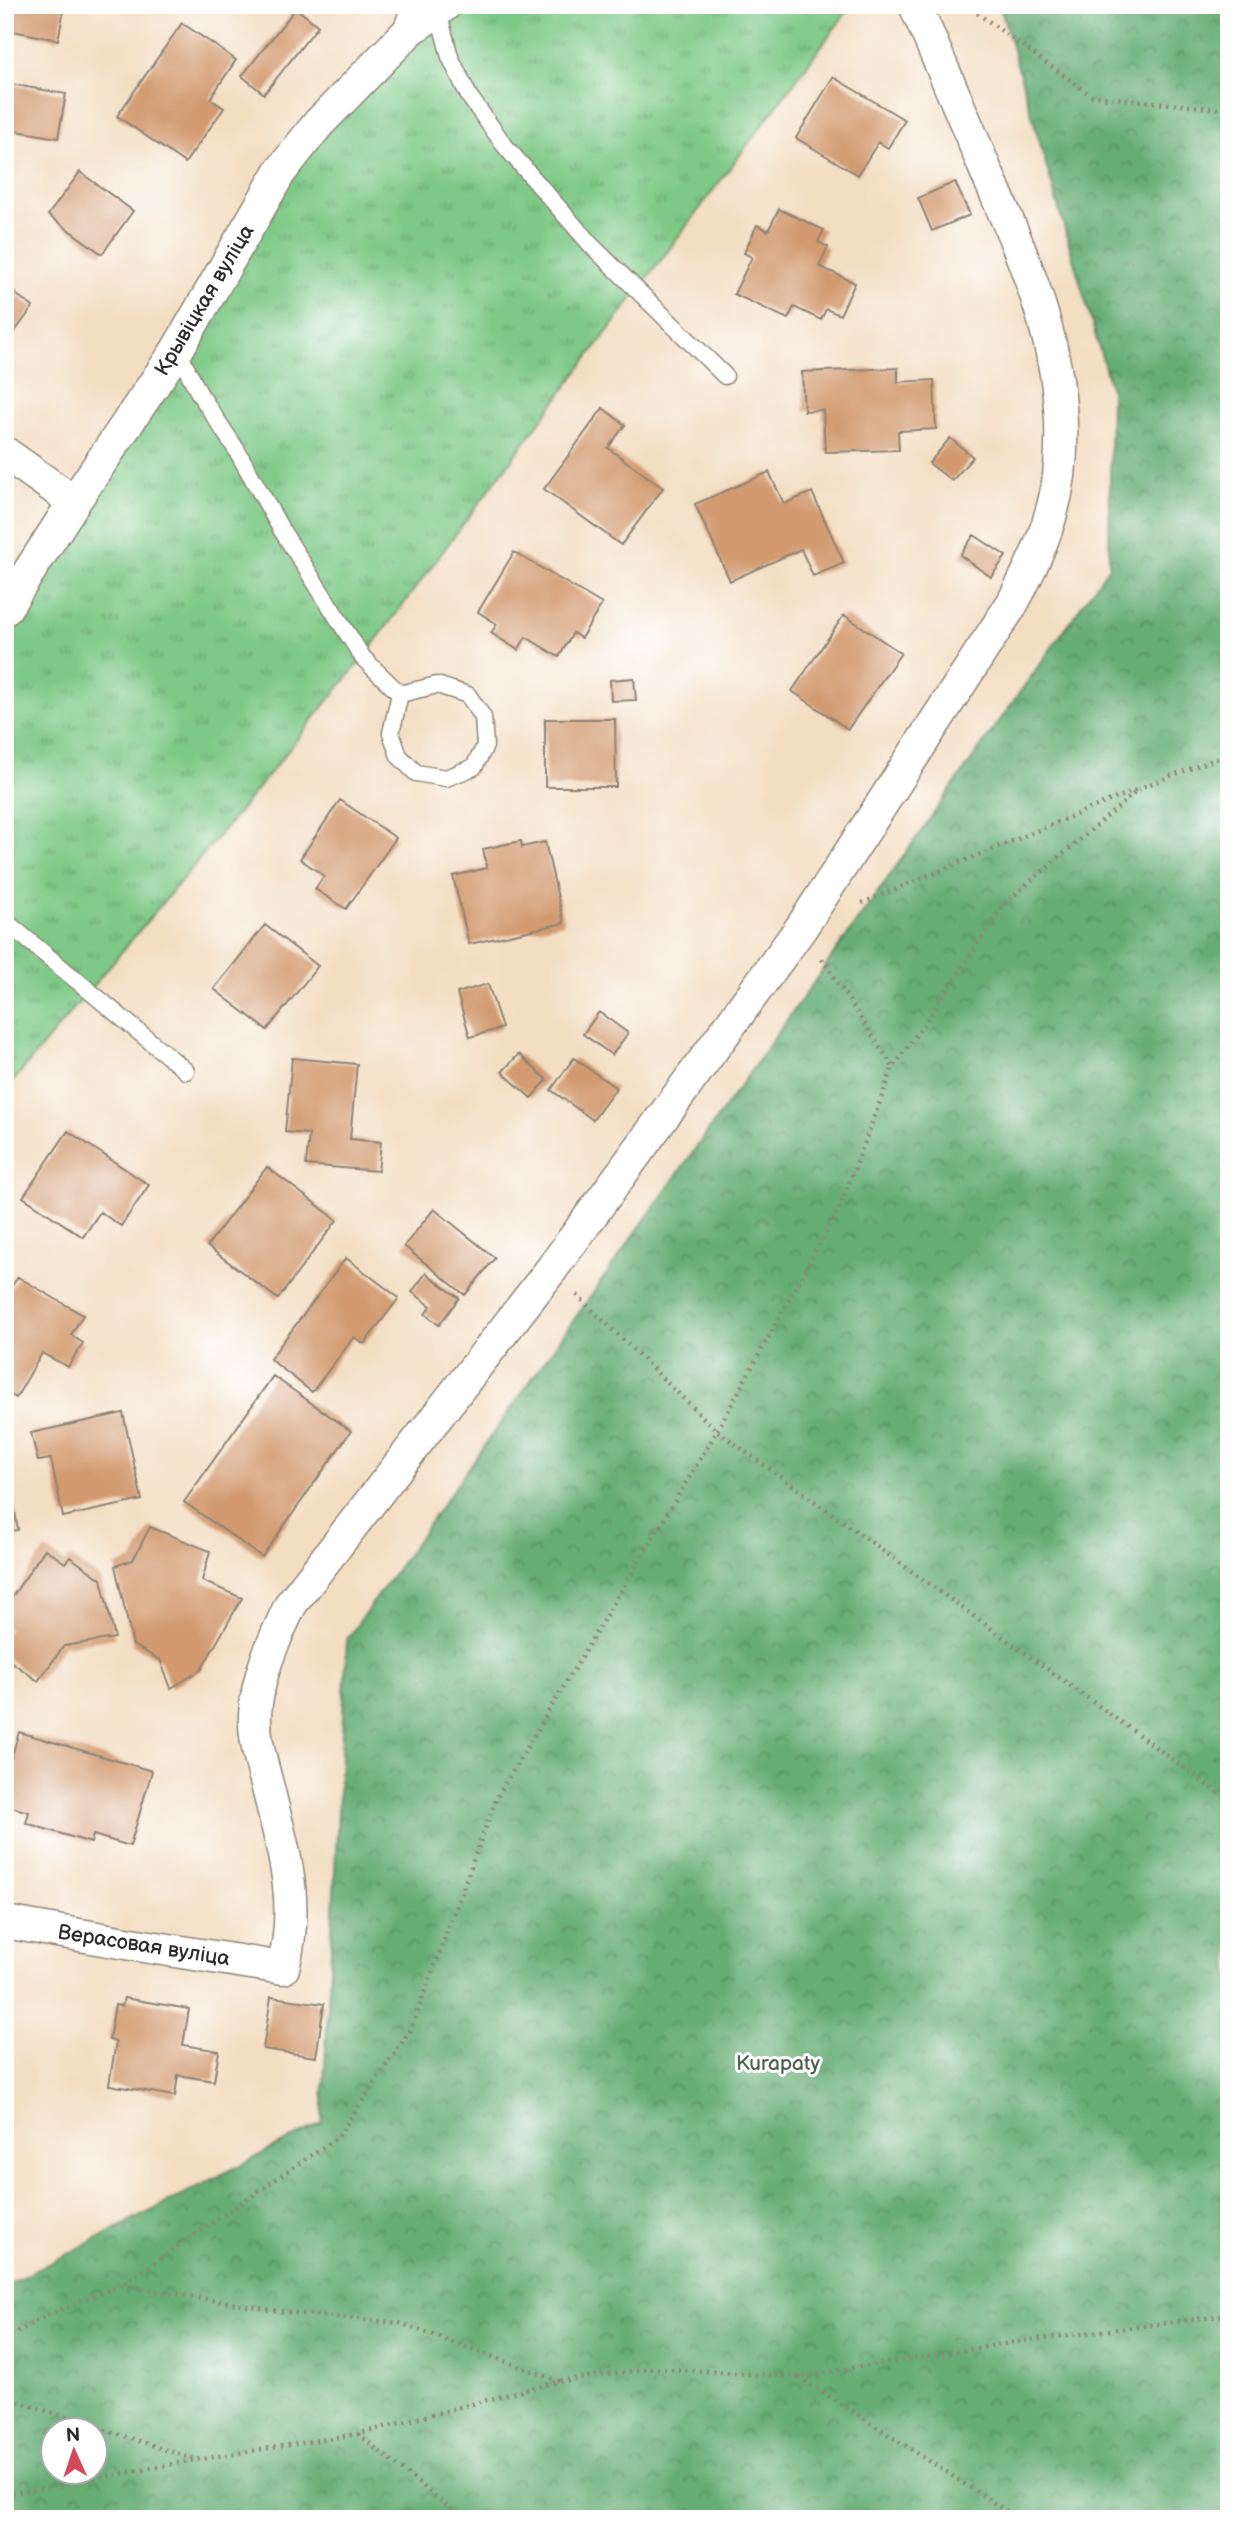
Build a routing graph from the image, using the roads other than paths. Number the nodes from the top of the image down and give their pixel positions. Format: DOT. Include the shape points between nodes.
graph roads {
  1 [pos="915,5"];
  2 [pos="428,13"];
  3 [pos="177,350"];
  4 [pos="725,376"];
  5 [pos="5,453"];
  6 [pos="74,502"];
  7 [pos="5,608"];
  8 [pos="401,694"];
  9 [pos="5,922"];
  10 [pos="186,1070"];
  11 [pos="5,1922"];
  1 -- 11 [label="street, Верасовая вуліца" via="1037,291 1051,345 1062,428 1059,477 1036,559 1012,604 801,928 551,1270 291,1604 259,1680 255,1717 257,1747 289,1870 292,1908 283,1968"];
  2 -- 3 [label="street, Крывіцкая вуліца" via="318,124 280,172"];
  2 -- 4 [label="lane" via="469,96 505,146 591,245"];
  3 -- 6 [label="street, Крывіцкая вуліца"];
  3 -- 8 [label="lane" via="281,529 363,658"];
  5 -- 6 [label="street"];
  6 -- 7 [label="street, Крывіцкая вуліца"];
  8 -- 8 [label="lane" via="437,685 468,695 483,717 485,746 474,767 446,778 415,773 399,756 391,733"];
  9 -- 10 [label="lane"];
}
